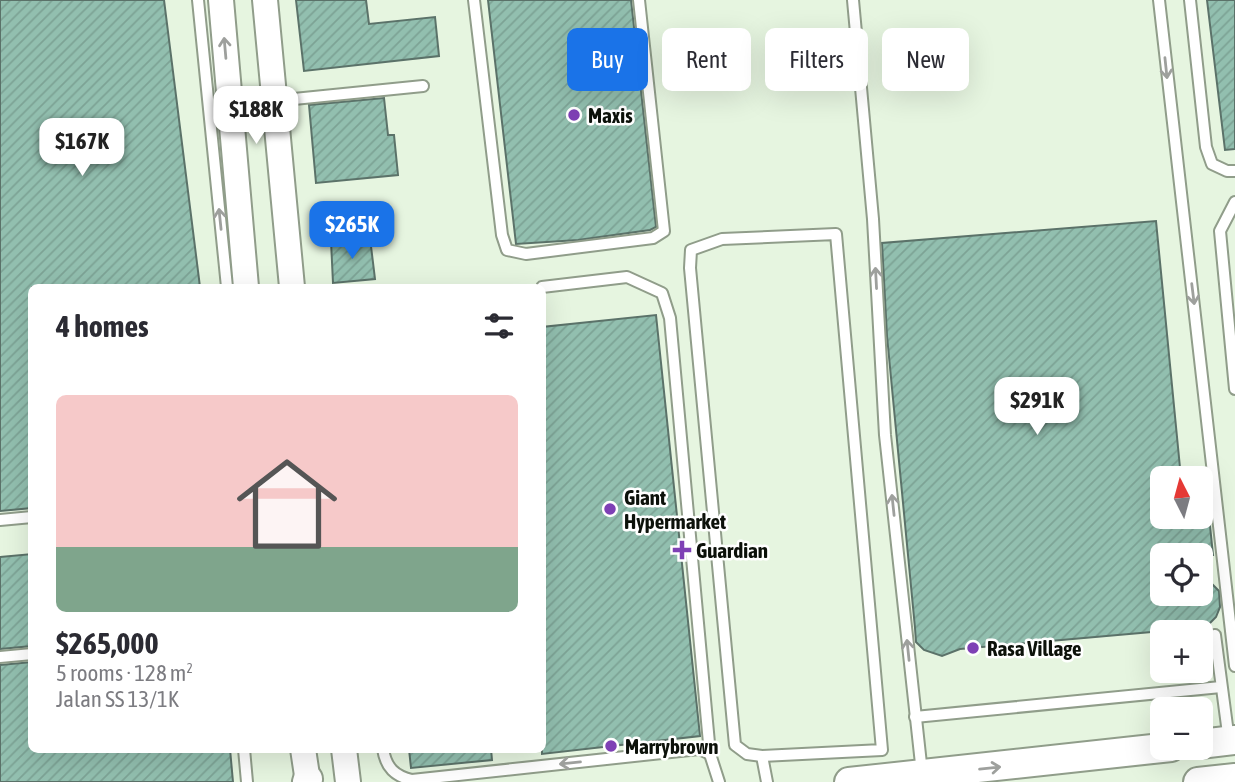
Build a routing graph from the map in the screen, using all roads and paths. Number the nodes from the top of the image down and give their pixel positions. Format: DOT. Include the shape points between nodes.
graph roads {
  1 [pos="198,0"];
  2 [pos="221,0"];
  3 [pos="265,0"];
  4 [pos="474,0"];
  5 [pos="639,0"];
  6 [pos="853,0"];
  7 [pos="1159,0"];
  8 [pos="1190,0"];
  9 [pos="423,86"];
  10 [pos="274,102"];
  11 [pos="1235,171"];
  12 [pos="1235,202"];
  13 [pos="227,284"];
  14 [pos="246,284"];
  15 [pos="292,284"];
  16 [pos="546,287"];
  17 [pos="1235,389"];
  18 [pos="28,517"];
  19 [pos="0,520"];
  20 [pos="1216,635"];
  21 [pos="28,654"];
  22 [pos="0,657"];
  23 [pos="1235,666"];
  24 [pos="1221,687"];
  25 [pos="915,717"];
  26 [pos="1232,740"];
  27 [pos="1213,742"];
  28 [pos="1150,749"];
  29 [pos="244,753"];
  30 [pos="304,753"];
  31 [pos="344,753"];
  32 [pos="384,753"];
  33 [pos="710,754"];
  34 [pos="762,756"];
  35 [pos="922,775"];
  36 [pos="1235,778"];
  37 [pos="308,781"];
  38 [pos="247,782"];
  39 [pos="348,782"];
  40 [pos="719,782"];
  41 [pos="767,782"];
  42 [pos="849,782"];
  43 [pos="1198,782"];
  13 -- 1 [label="lane, one-way"];
  14 -- 2 [label="street, one-way"];
  3 -- 10 [label="street"];
  4 -- 5 [label="lane" via="502,235 506,250 526,254 653,238 664,231"];
  25 -- 6 [label="lane, one-way" via="885,435 873,219"];
  7 -- 23 [label="lane, one-way"];
  8 -- 11 [label="lane" via="1206,147 1212,164"];
  9 -- 10 [label="lane"];
  10 -- 15 [label="street"];
  12 -- 17 [label="lane" via="1220,231"];
  16 -- 33 [label="lane" via="627,277 662,293 670,318"];
  18 -- 19 [label="lane"];
  20 -- 24 [label="lane"];
  21 -- 22 [label="lane"];
  24 -- 25 [label="lane"];
  24 -- 26 [label="lane"];
  25 -- 35 [label="lane"];
  26 -- 27 [label="main road"];
  35 -- 28 [label="main road, one-way"];
  29 -- 38 [label="lane"];
  30 -- 37 [label="street"];
  31 -- 39 [label="street"];
  33 -- 32 [label="lane, one-way" via="699,749 412,780 397,776"];
  33 -- 40 [label="lane"];
  34 -- 34 [label="lane" via="747,754 735,745 691,250 722,239 836,234 883,750"];
  34 -- 41 [label="lane"];
  35 -- 42 [label="main road"];
  36 -- 43 [label="main road"];
}
